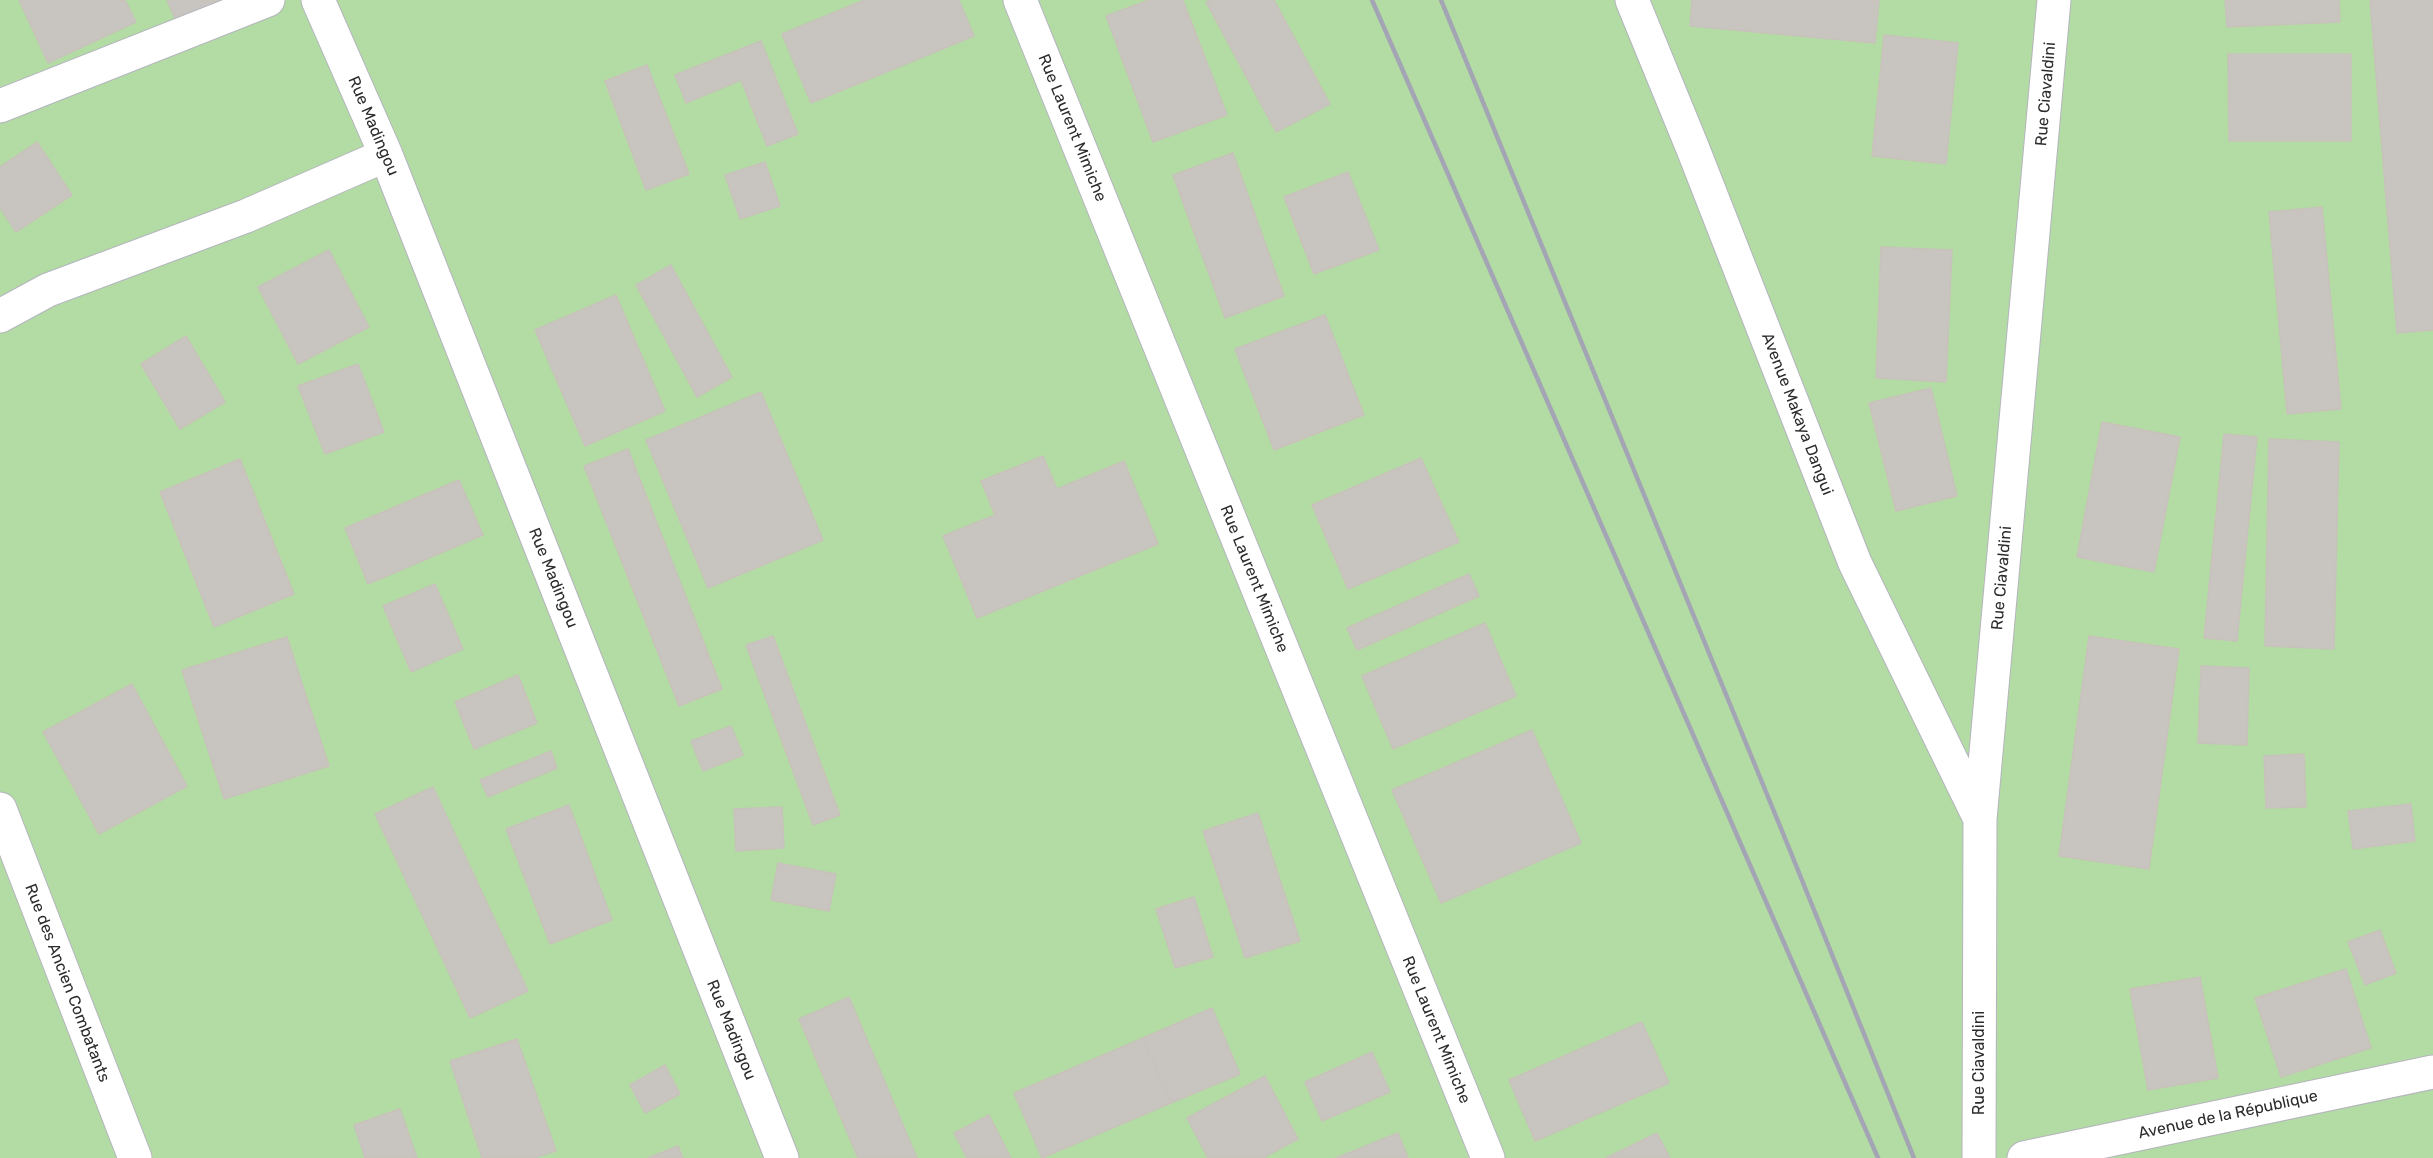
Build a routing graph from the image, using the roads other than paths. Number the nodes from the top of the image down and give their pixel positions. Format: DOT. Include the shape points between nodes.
graph roads {
  1 [pos="268,0"];
  2 [pos="318,0"];
  3 [pos="1020,0"];
  4 [pos="1632,0"];
  5 [pos="2054,0"];
  6 [pos="0,106"];
  7 [pos="386,155"];
  8 [pos="0,316"];
  9 [pos="0,808"];
  10 [pos="1980,819"];
  11 [pos="2433,1072"];
  12 [pos="135,1158"];
  13 [pos="782,1158"];
  14 [pos="1488,1158"];
  15 [pos="1978,1158"];
  16 [pos="2024,1158"];
  1 -- 6 [label="street"];
  2 -- 7 [label="street, Rue Madingou"];
  3 -- 14 [label="street, Rue Laurent Mimiche"];
  4 -- 10 [label="street, Avenue Makaya Dangui" via="1855,563"];
  5 -- 10 [label="street, Rue Ciavaldini"];
  7 -- 8 [label="street" via="246,216 48,290"];
  7 -- 13 [label="street, Rue Madingou"];
  9 -- 12 [label="street, Rue des Ancien Combatants"];
  10 -- 15 [label="street, Rue Ciavaldini"];
  11 -- 16 [label="street, Avenue de la République"];
}
